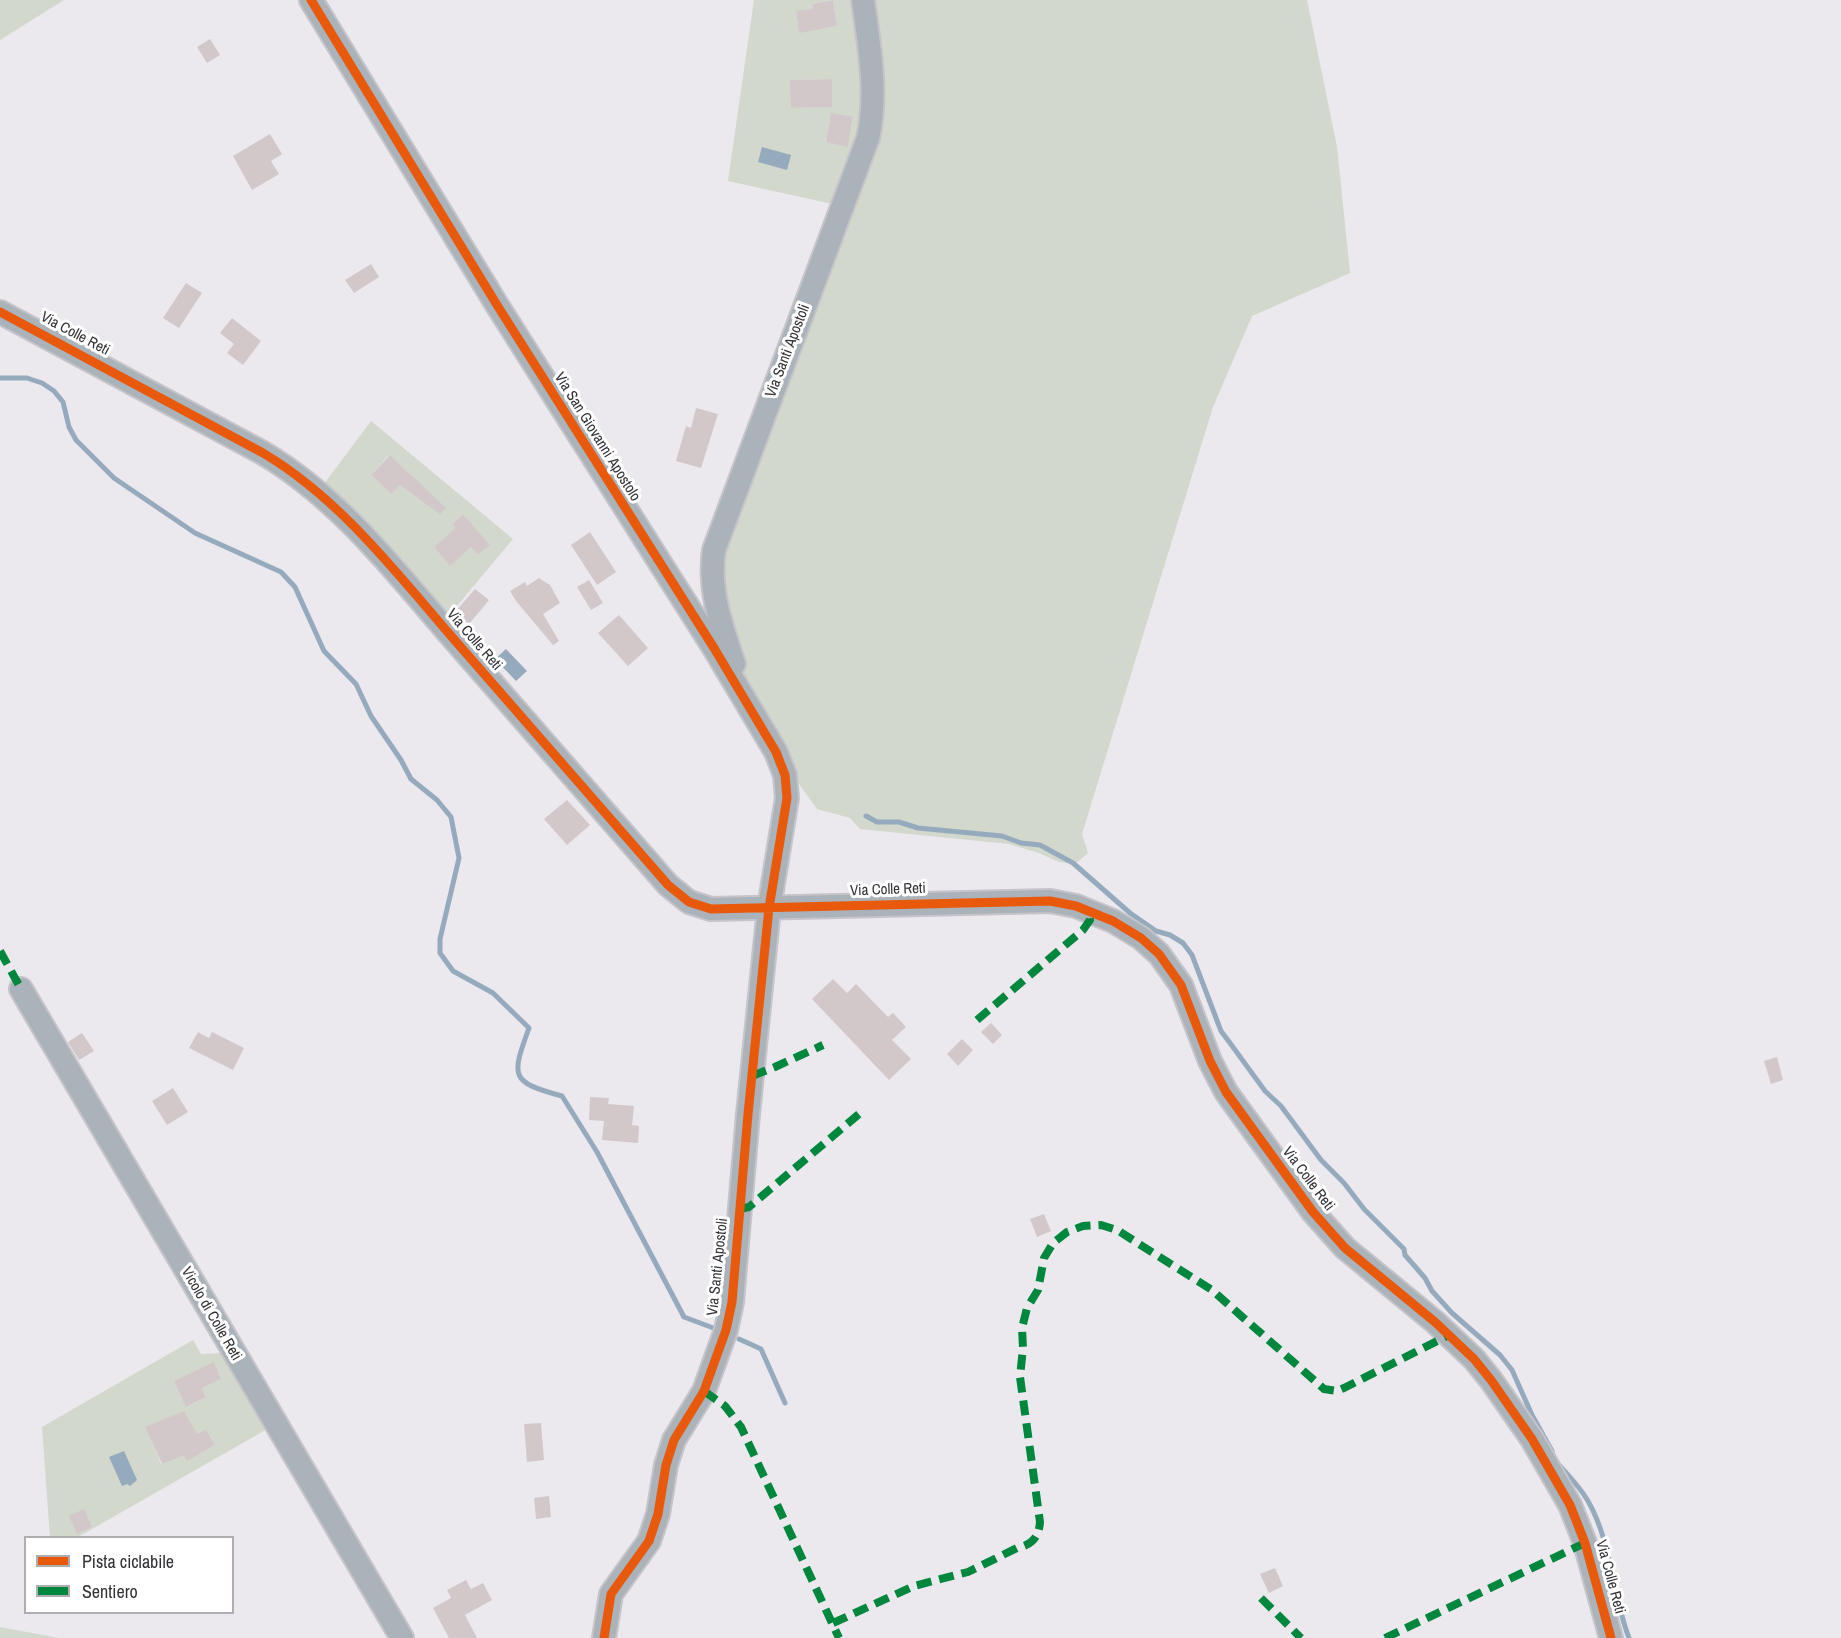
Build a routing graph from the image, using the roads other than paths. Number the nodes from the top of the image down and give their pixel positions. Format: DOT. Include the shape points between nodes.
graph roads {
  1 [pos="311,0"];
  2 [pos="863,0"];
  3 [pos="0,312"];
  4 [pos="745,700"];
  5 [pos="770,908"];
  6 [pos="21,989"];
  7 [pos="402,1638"];
  8 [pos="604,1638"];
  9 [pos="1611,1638"];
  1 -- 4 [label="street, Via San Giovanni Apostolo" via="497,306"];
  2 -- 4 [label="street, Via Santi Apostoli" via="873,93 868,138 714,550 716,606"];
  3 -- 5 [label="street, Via Colle Reti" via="263,453 300,477 381,555 674,891 705,908"];
  4 -- 5 [label="street, Via San Giovanni Apostolo" via="785,775 786,803"];
  5 -- 8 [label="street, Via Santi Apostoli" via="732,1302 726,1330 704,1391 674,1440 650,1541 611,1594"];
  5 -- 9 [label="street, Via Colle Reti" via="1037,900 1083,909 1113,921 1148,944 1181,985 1226,1092 1309,1207 1346,1248 1474,1359 1517,1416 1578,1521"];
  6 -- 7 [label="street, Vicolo di Colle Reti"];
}
